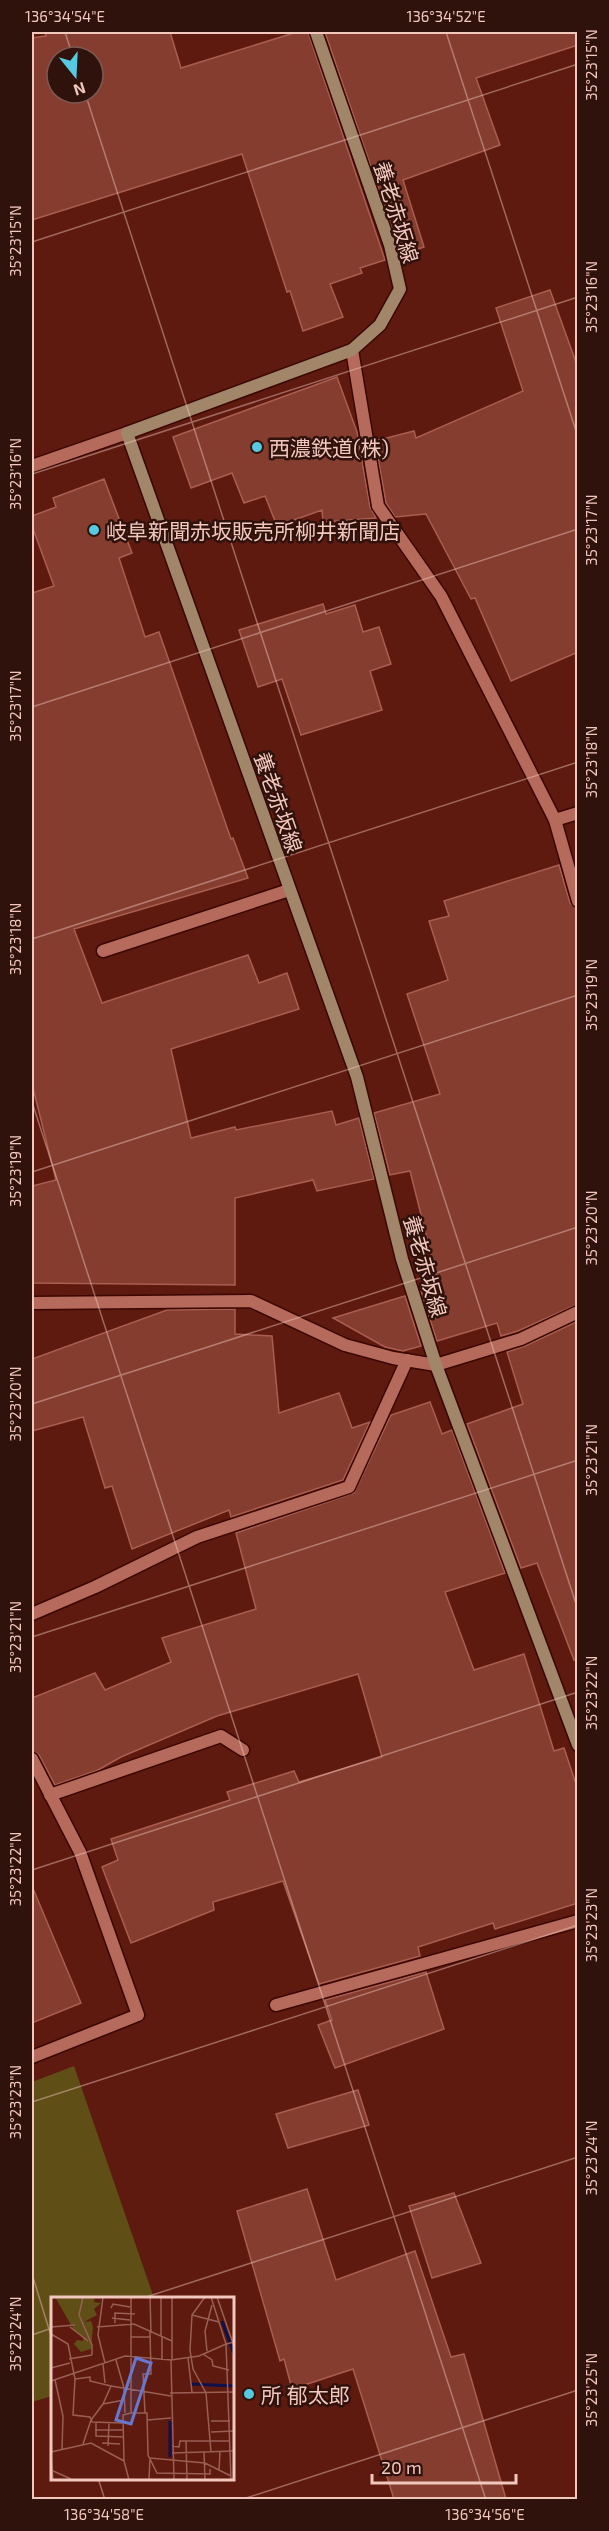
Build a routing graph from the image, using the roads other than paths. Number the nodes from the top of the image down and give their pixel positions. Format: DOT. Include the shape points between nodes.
graph roads {
  1 [pos="316,32"];
  2 [pos="352,350"];
  3 [pos="126,434"];
  4 [pos="32,466"];
  5 [pos="578,813"];
  6 [pos="555,820"];
  7 [pos="289,890"];
  8 [pos="578,901"];
  9 [pos="103,951"];
  10 [pos="32,1304"];
  11 [pos="578,1312"];
  12 [pos="407,1360"];
  13 [pos="436,1365"];
  14 [pos="32,1614"];
  15 [pos="578,1744"];
  16 [pos="243,1750"];
  17 [pos="32,1759"];
  18 [pos="50,1795"];
  19 [pos="578,1921"];
  20 [pos="276,2005"];
  21 [pos="32,2057"];
  1 -- 2 [label="main road, 養老赤坂線" via="390,245 400,289 380,325"];
  2 -- 3 [label="main road, 養老赤坂線"];
  2 -- 6 [label="street" via="378,506 441,596"];
  3 -- 4 [label="street"];
  3 -- 7 [label="main road, 養老赤坂線"];
  5 -- 6 [label="street"];
  6 -- 8 [label="street"];
  7 -- 9 [label="street"];
  7 -- 13 [label="main road, 養老赤坂線" via="357,1077 402,1259"];
  10 -- 12 [label="street" via="252,1301 345,1345"];
  11 -- 13 [label="street" via="521,1339"];
  12 -- 13 [label="street"];
  12 -- 14 [label="street" via="349,1486 197,1537"];
  13 -- 15 [label="main road, 養老赤坂線"];
  16 -- 18 [label="street" via="221,1736"];
  17 -- 18 [label="street"];
  18 -- 21 [label="street" via="80,1852 138,2015"];
  19 -- 20 [label="street"];
}
